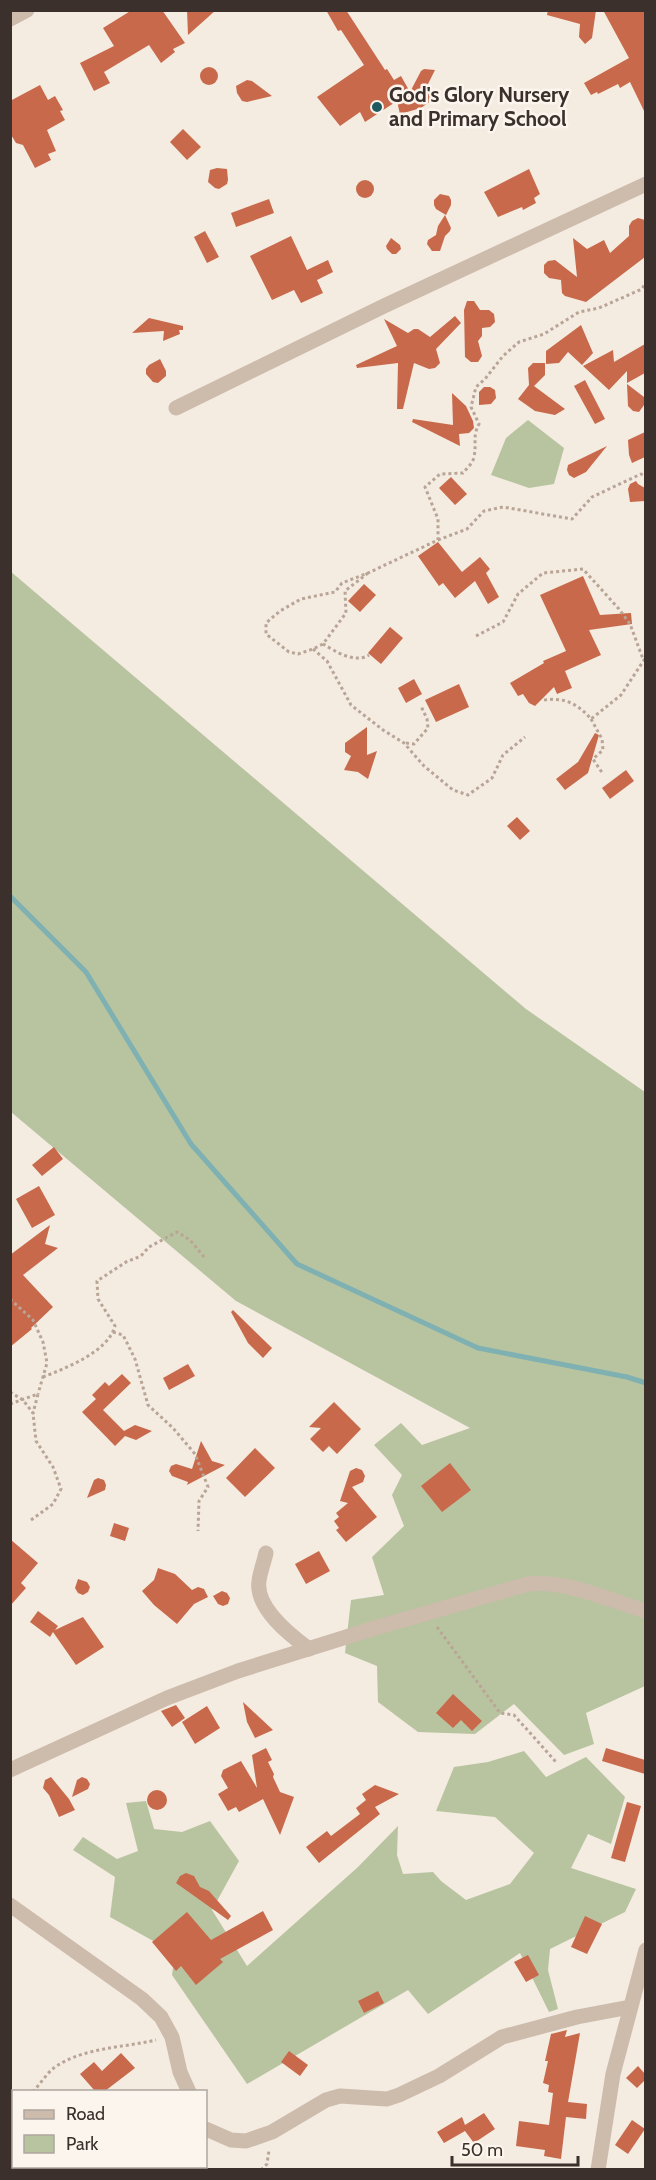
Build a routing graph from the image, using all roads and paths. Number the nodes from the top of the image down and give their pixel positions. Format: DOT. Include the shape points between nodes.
graph roads {
  1 [pos="27,10"];
  2 [pos="10,19"];
  3 [pos="645,184"];
  4 [pos="645,282"];
  5 [pos="176,408"];
  6 [pos="645,477"];
  7 [pos="438,540"];
  8 [pos="368,573"];
  9 [pos="476,636"];
  10 [pos="323,644"];
  11 [pos="313,649"];
  12 [pos="369,655"];
  13 [pos="644,658"];
  14 [pos="544,699"];
  15 [pos="421,706"];
  16 [pos="591,719"];
  17 [pos="525,737"];
  18 [pos="404,743"];
  19 [pos="603,774"];
  20 [pos="204,1257"];
  21 [pos="10,1299"];
  22 [pos="113,1332"];
  23 [pos="43,1377"];
  24 [pos="10,1392"];
  25 [pos="38,1394"];
  26 [pos="23,1400"];
  27 [pos="10,1404"];
  28 [pos="33,1413"];
  29 [pos="31,1520"];
  30 [pos="198,1531"];
  31 [pos="267,1553"];
  32 [pos="645,1611"];
  33 [pos="428,1613"];
  34 [pos="309,1649"];
  35 [pos="556,1762"];
  36 [pos="10,1770"];
  37 [pos="10,1905"];
  38 [pos="645,1950"];
  39 [pos="630,2007"];
  40 [pos="172,2037"];
  41 [pos="34,2090"];
  42 [pos="189,2090"];
  43 [pos="207,2129"];
  44 [pos="598,2169"];
  1 -- 2 [label="street"];
  3 -- 5 [label="street"];
  4 -- 7 [label="path" via="642,289 599,308 579,312 544,334 519,342 476,387 471,407 479,424 473,435 474,459 463,473 440,474 425,487 438,519"];
  6 -- 7 [label="path" via="641,474 592,497 572,519 503,507 484,511 467,529"];
  7 -- 8 [label="path"];
  8 -- 10 [label="path" via="345,591 346,613"];
  8 -- 11 [label="path" via="342,583 335,592 301,599 266,623 266,634 290,652 298,654"];
  9 -- 13 [label="path" via="503,622 518,594 543,573 583,569 630,624"];
  10 -- 11 [label="path"];
  10 -- 12 [label="path" via="344,656"];
  11 -- 18 [label="path" via="327,661 351,705"];
  13 -- 16 [label="path" via="621,695"];
  14 -- 16 [label="path" via="556,698 581,707"];
  15 -- 18 [label="path" via="428,728 414,744"];
  16 -- 19 [label="path" via="602,739 603,750 592,759"];
  17 -- 18 [label="path" via="503,755 492,778 468,795 453,790"];
  20 -- 22 [label="path" via="177,1232 97,1281 98,1299 115,1326"];
  21 -- 23 [label="path" via="33,1320 43,1342"];
  22 -- 23 [label="path" via="98,1349"];
  22 -- 30 [label="path" via="123,1335 127,1343 148,1405 195,1454 208,1487 199,1501"];
  23 -- 25 [label="path"];
  24 -- 26 [label="path"];
  25 -- 26 [label="path"];
  25 -- 28 [label="path"];
  26 -- 27 [label="path"];
  26 -- 28 [label="path"];
  28 -- 29 [label="path" via="36,1441 61,1489 53,1504"];
  31 -- 34 [label="street" via="258,1583 260,1596 283,1630"];
  32 -- 33 [label="street" via="587,1592 538,1583"];
  33 -- 34 [label="street"];
  33 -- 35 [label="path" via="500,1713 514,1715"];
  34 -- 36 [label="street" via="204,1683"];
  37 -- 40 [label="street" via="142,1999 161,2017"];
  38 -- 39 [label="street"];
  39 -- 43 [label="street" via="502,2037 439,2076 399,2095 387,2099 340,2096 326,2100 272,2132 246,2141 231,2140"];
  39 -- 44 [label="street" via="613,2074"];
  40 -- 41 [label="path" via="75,2056 53,2068"];
  40 -- 42 [label="street"];
}
